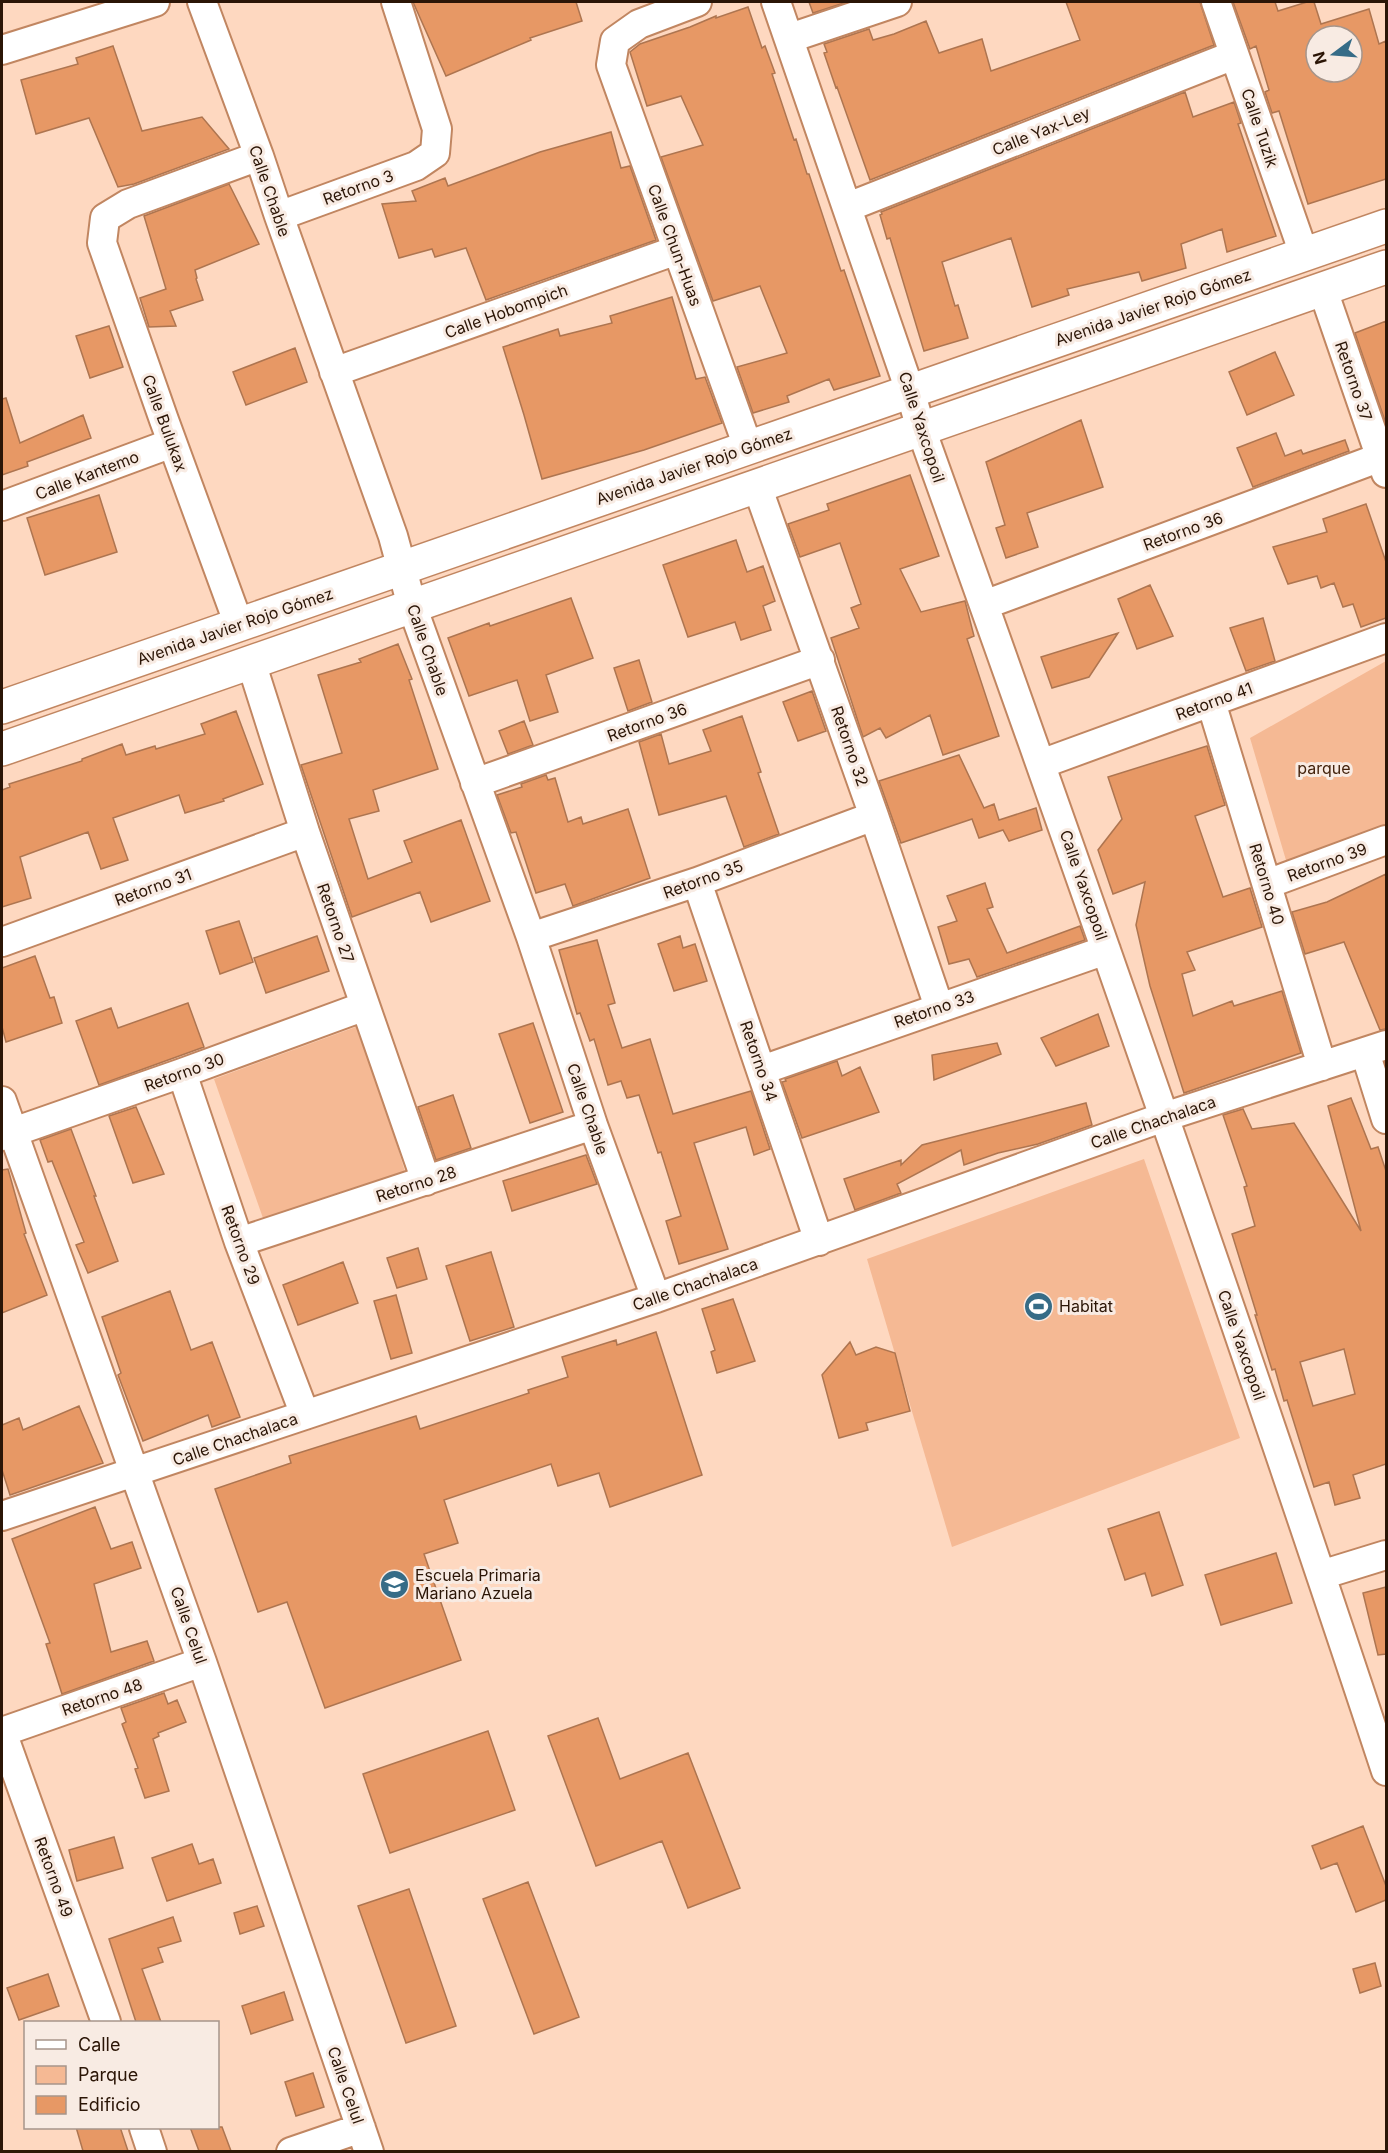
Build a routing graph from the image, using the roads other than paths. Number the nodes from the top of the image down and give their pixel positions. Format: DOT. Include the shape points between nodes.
graph roads {
  1 [pos="155,2"];
  2 [pos="202,2"];
  3 [pos="396,2"];
  4 [pos="696,2"];
  5 [pos="776,2"];
  6 [pos="897,2"];
  7 [pos="1216,2"];
  8 [pos="790,38"];
  9 [pos="2,50"];
  10 [pos="1234,55"];
  11 [pos="259,156"];
  12 [pos="848,207"];
  13 [pos="279,216"];
  14 [pos="1386,226"];
  15 [pos="677,250"];
  16 [pos="1304,254"];
  17 [pos="1386,267"];
  18 [pos="1323,290"];
  19 [pos="334,372"];
  20 [pos="910,391"];
  21 [pos="921,429"];
  22 [pos="172,443"];
  23 [pos="748,447"];
  24 [pos="1384,465"];
  25 [pos="757,486"];
  26 [pos="2,506"];
  27 [pos="402,568"];
  28 [pos="984,605"];
  29 [pos="412,606"];
  30 [pos="239,625"];
  31 [pos="1386,638"];
  32 [pos="820,660"];
  33 [pos="251,662"];
  34 [pos="1211,702"];
  35 [pos="2,707"];
  36 [pos="2,748"];
  37 [pos="1041,764"];
  38 [pos="475,783"];
  39 [pos="874,816"];
  40 [pos="305,832"];
  41 [pos="1386,840"];
  42 [pos="697,882"];
  43 [pos="1267,884"];
  44 [pos="531,937"];
  45 [pos="2,942"];
  46 [pos="1106,950"];
  47 [pos="365,1006"];
  48 [pos="939,1007"];
  49 [pos="1376,1048"];
  50 [pos="1322,1066"];
  51 [pos="762,1070"];
  52 [pos="182,1073"];
  53 [pos="2,1101"];
  54 [pos="1164,1117"];
  55 [pos="1386,1119"];
  56 [pos="593,1125"];
  57 [pos="7,1134"];
  58 [pos="426,1181"];
  59 [pos="819,1241"];
  60 [pos="239,1242"];
  61 [pos="656,1298"];
  62 [pos="305,1415"];
  63 [pos="136,1472"];
  64 [pos="2,1516"];
  65 [pos="1386,1555"];
  66 [pos="1322,1575"];
  67 [pos="202,1662"];
  68 [pos="2,1732"];
  69 [pos="1386,1771"];
  70 [pos="106,2021"];
  71 [pos="145,2129"];
  72 [pos="365,2140"];
  73 [pos="152,2151"];
  74 [pos="291,2151"];
  1 -- 9 [label="street"];
  2 -- 11 [label="street, Calle Chable"];
  3 -- 13 [label="street, Retorno 3" via="437,129 435,153 416,166"];
  4 -- 15 [label="street, Calle Chun-Huas" via="639,24 615,42 611,65"];
  5 -- 8 [label="street, Calle Yaxcopoil"];
  6 -- 8 [label="street"];
  7 -- 10 [label="street, Calle Tuzik"];
  8 -- 12 [label="street, Calle Yaxcopoil"];
  10 -- 12 [label="street, Calle Yax-Ley"];
  10 -- 16 [label="street, Calle Tuzik"];
  11 -- 13 [label="street, Calle Chable"];
  11 -- 22 [label="street, Calle Bulukax" via="128,204 105,218 102,243"];
  12 -- 20 [label="street, Calle Yaxcopoil"];
  13 -- 19 [label="street, Calle Chable"];
  14 -- 16 [label="main road, Avenida Javier Rojo Gómez"];
  15 -- 19 [label="street, Calle Hobompich"];
  15 -- 23 [label="street, Calle Chun-Huas"];
  16 -- 20 [label="main road, Avenida Javier Rojo Gómez"];
  17 -- 18 [label="main road"];
  18 -- 21 [label="main road"];
  18 -- 24 [label="street, Retorno 37"];
  19 -- 27 [label="street, Calle Chable"];
  20 -- 21 [label="street, Calle Yaxcopoil"];
  20 -- 23 [label="main road, Avenida Javier Rojo Gómez"];
  21 -- 25 [label="main road"];
  21 -- 28 [label="street, Calle Yaxcopoil"];
  22 -- 26 [label="street, Calle Kantemo"];
  22 -- 30 [label="street, Calle Bulukax"];
  23 -- 27 [label="main road, Avenida Javier Rojo Gómez"];
  24 -- 28 [label="street, Retorno 36"];
  25 -- 29 [label="main road"];
  25 -- 32 [label="street, Retorno 32"];
  27 -- 29 [label="street, Calle Chable"];
  27 -- 30 [label="main road, Avenida Javier Rojo Gómez"];
  28 -- 37 [label="street, Calle Yaxcopoil"];
  29 -- 33 [label="main road"];
  29 -- 38 [label="street, Calle Chable"];
  30 -- 35 [label="main road, Avenida Javier Rojo Gómez"];
  31 -- 34 [label="street, Retorno 41"];
  32 -- 38 [label="street, Retorno 36"];
  32 -- 39 [label="street, Retorno 32"];
  33 -- 36 [label="main road"];
  33 -- 40 [label="street, Retorno 27"];
  34 -- 37 [label="street, Retorno 41"];
  34 -- 43 [label="street, Retorno 40"];
  37 -- 46 [label="street, Calle Yaxcopoil"];
  38 -- 44 [label="street, Calle Chable"];
  39 -- 42 [label="street, Retorno 35"];
  39 -- 48 [label="street, Retorno 32"];
  40 -- 45 [label="street, Retorno 31"];
  40 -- 47 [label="street, Retorno 27"];
  41 -- 43 [label="street, Retorno 39"];
  42 -- 44 [label="street, Retorno 35"];
  42 -- 51 [label="street, Retorno 34"];
  43 -- 50 [label="street, Retorno 40"];
  44 -- 56 [label="street, Calle Chable"];
  46 -- 48 [label="street, Retorno 33"];
  46 -- 54 [label="street, Calle Yaxcopoil"];
  47 -- 52 [label="street, Retorno 30"];
  47 -- 58 [label="street, Retorno 27"];
  48 -- 51 [label="street, Retorno 33"];
  49 -- 50 [label="street, Calle Chachalaca"];
  49 -- 55 [label="street"];
  50 -- 54 [label="street, Calle Chachalaca"];
  51 -- 59 [label="street, Retorno 34"];
  52 -- 57 [label="street, Retorno 30"];
  52 -- 60 [label="street, Retorno 29"];
  53 -- 57 [label="street, Calle Celul"];
  54 -- 59 [label="street, Calle Chachalaca"];
  54 -- 66 [label="street, Calle Yaxcopoil"];
  56 -- 58 [label="street, Retorno 28"];
  56 -- 61 [label="street, Calle Chable"];
  57 -- 63 [label="street, Calle Celul"];
  58 -- 60 [label="street, Retorno 28"];
  59 -- 61 [label="street, Calle Chachalaca"];
  60 -- 62 [label="street, Retorno 29"];
  61 -- 62 [label="street, Calle Chachalaca"];
  62 -- 63 [label="street, Calle Chachalaca"];
  63 -- 64 [label="street, Calle Chachalaca"];
  63 -- 67 [label="street, Calle Celul"];
  65 -- 66 [label="street"];
  66 -- 69 [label="street, Calle Yaxcopoil"];
  67 -- 68 [label="street, Retorno 48"];
  67 -- 72 [label="street, Calle Celul"];
  68 -- 70 [label="street, Retorno 49"];
  71 -- 73 [label="street"];
  72 -- 74 [label="street"];
}
